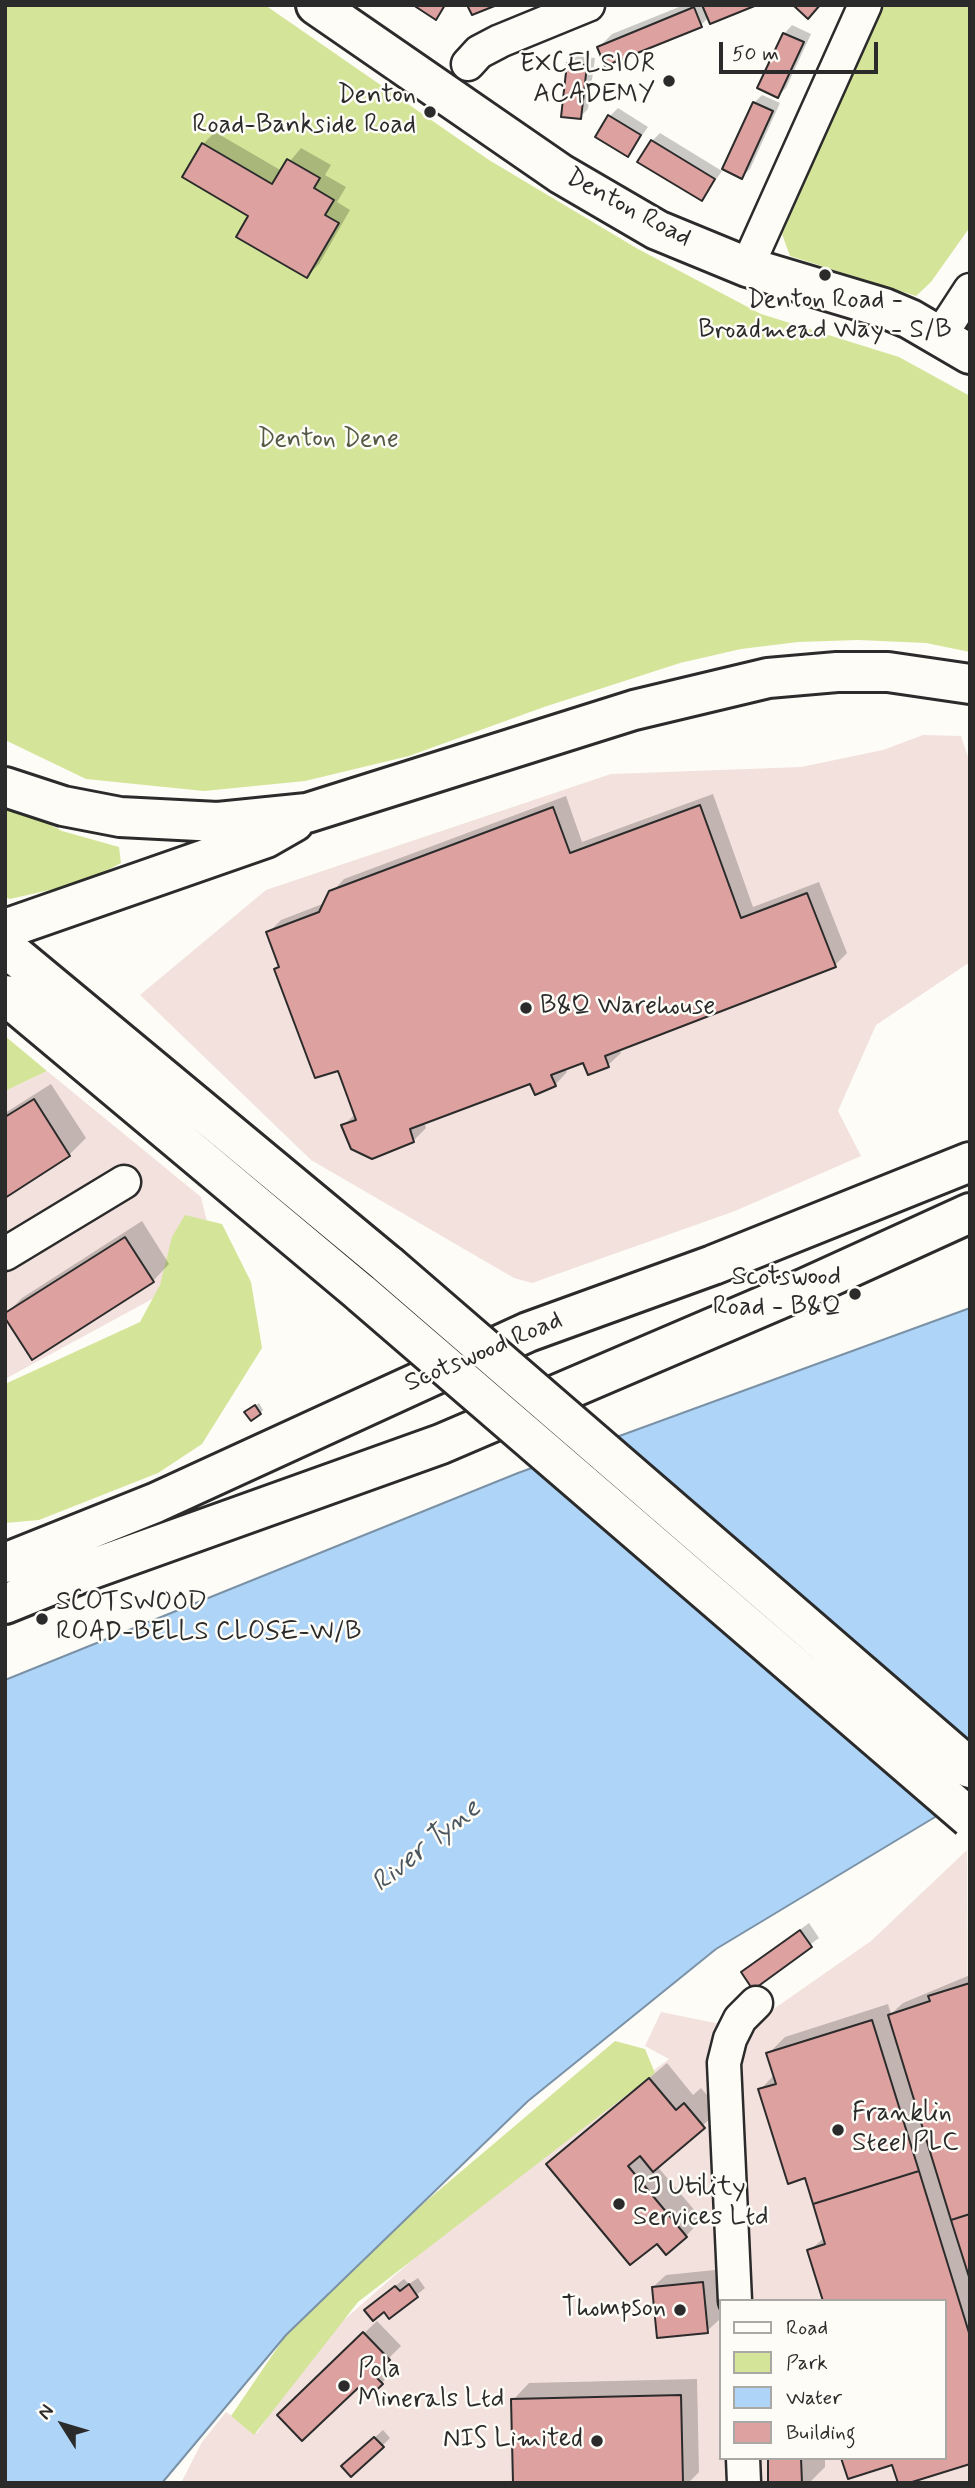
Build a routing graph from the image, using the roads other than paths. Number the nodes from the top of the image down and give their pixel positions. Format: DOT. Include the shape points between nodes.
graph roads {
  1 [pos="316,5"];
  2 [pos="588,5"];
  3 [pos="865,5"];
  4 [pos="468,64"];
  5 [pos="747,267"];
  6 [pos="970,289"];
  7 [pos="955,345"];
  8 [pos="970,684"];
  9 [pos="5,787"];
  10 [pos="307,813"];
  11 [pos="5,929"];
  12 [pos="5,947"];
  13 [pos="5,995"];
  14 [pos="970,1162"];
  15 [pos="124,1182"];
  16 [pos="970,1213"];
  17 [pos="5,1254"];
  18 [pos="5,1563"];
  19 [pos="5,1604"];
  20 [pos="970,1768"];
  21 [pos="970,1818"];
  22 [pos="756,2003"];
  23 [pos="735,2299"];
  24 [pos="743,2460"];
  25 [pos="744,2483"];
  1 -- 5 [label="main road, Denton Road" via="561,174 657,230"];
  2 -- 4 [label="street" via="500,41"];
  3 -- 5 [label="street"];
  5 -- 7 [label="main road, Denton Road" via="884,309"];
  6 -- 7 [label="street"];
  8 -- 10 [label="main road" via="888,672 768,678 634,710"];
  9 -- 10 [label="main road" via="63,806 120,817 218,822"];
  10 -- 11 [label="main road" via="267,838"];
  12 -- 20 [label="main road, bridge" via="388,1265"];
  13 -- 21 [label="main road, bridge" via="362,1294"];
  14 -- 18 [label="main road, Scotswood Road" via="713,1265 528,1332 155,1503"];
  15 -- 17 [label="street"];
  16 -- 19 [label="main road" via="441,1444"];
  22 -- 23 [label="street" via="740,2019 724,2063"];
  24 -- 25 [label="street"];
}
